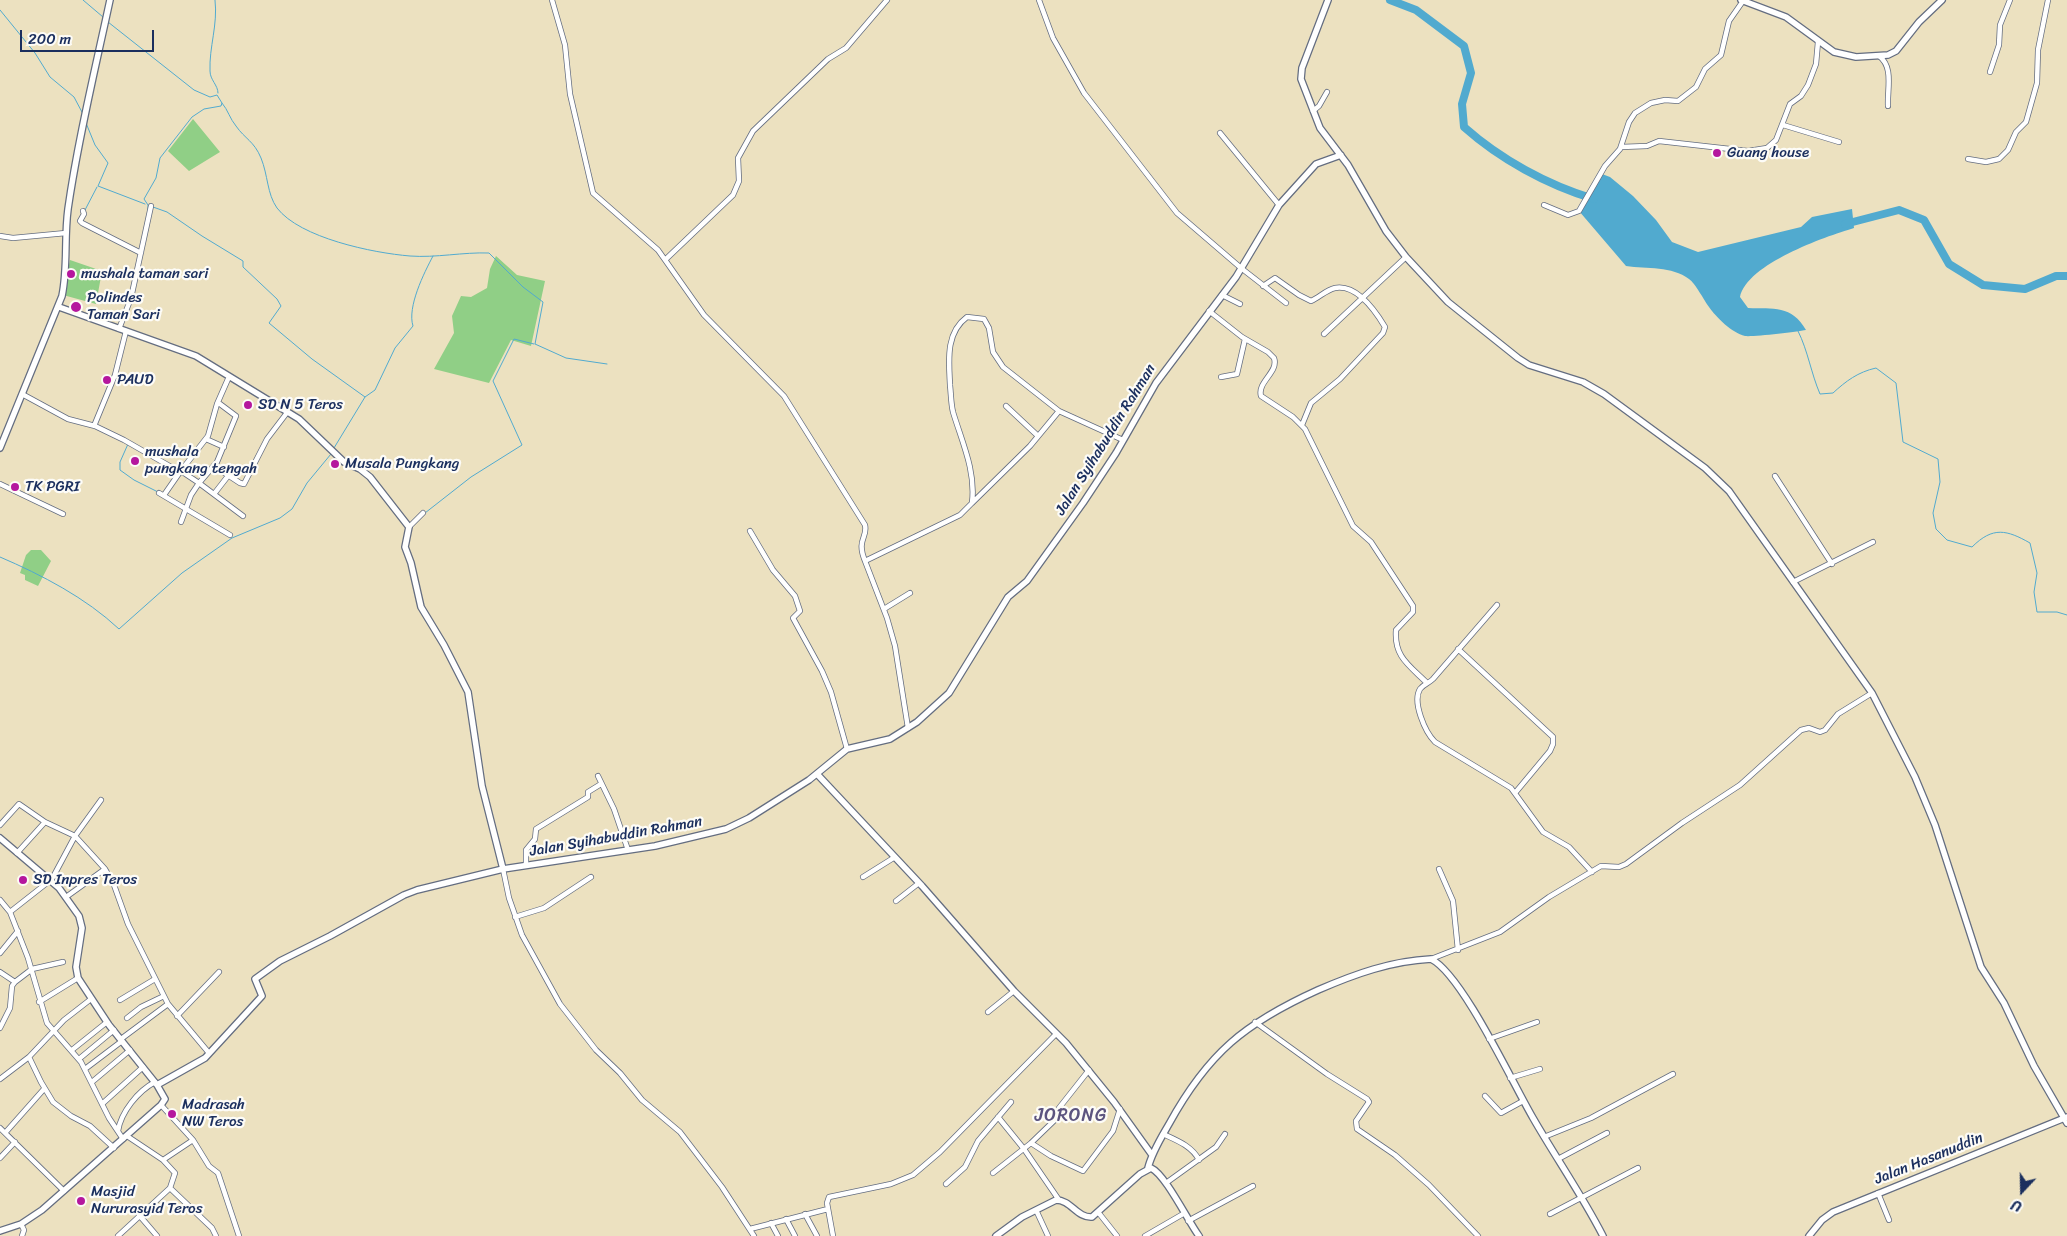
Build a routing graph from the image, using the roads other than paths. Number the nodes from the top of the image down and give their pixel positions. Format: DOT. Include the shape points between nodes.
graph roads {
  1 [pos="110,0"];
  2 [pos="552,0"];
  3 [pos="887,0"];
  4 [pos="1039,0"];
  5 [pos="1328,0"];
  6 [pos="1942,0"];
  7 [pos="2010,0"];
  8 [pos="2048,0"];
  9 [pos="1742,1"];
  10 [pos="1818,42"];
  11 [pos="1878,56"];
  12 [pos="1990,72"];
  13 [pos="1327,92"];
  14 [pos="1888,106"];
  15 [pos="1313,111"];
  16 [pos="1783,125"];
  17 [pos="1220,133"];
  18 [pos="1839,142"];
  19 [pos="1621,147"];
  20 [pos="1341,154"];
  21 [pos="1968,159"];
  22 [pos="1279,205"];
  23 [pos="1544,206"];
  24 [pos="151,207"];
  25 [pos="83,212"];
  26 [pos="65,233"];
  27 [pos="0,236"];
  28 [pos="140,253"];
  29 [pos="1406,257"];
  30 [pos="666,259"];
  31 [pos="1241,268"];
  32 [pos="1263,286"];
  33 [pos="1222,295"];
  34 [pos="1361,298"];
  35 [pos="1286,303"];
  36 [pos="1240,304"];
  37 [pos="58,306"];
  38 [pos="1209,311"];
  39 [pos="120,329"];
  40 [pos="1324,334"];
  41 [pos="1244,339"];
  42 [pos="1221,378"];
  43 [pos="228,379"];
  44 [pos="20,395"];
  45 [pos="220,404"];
  46 [pos="1006,406"];
  47 [pos="1059,411"];
  48 [pos="286,414"];
  49 [pos="92,426"];
  50 [pos="1302,426"];
  51 [pos="1038,436"];
  52 [pos="206,439"];
  53 [pos="1123,440"];
  54 [pos="224,447"];
  55 [pos="0,448"];
  56 [pos="214,466"];
  57 [pos="180,472"];
  58 [pos="228,476"];
  59 [pos="1775,476"];
  60 [pos="199,483"];
  61 [pos="0,484"];
  62 [pos="214,494"];
  63 [pos="972,503"];
  64 [pos="185,510"];
  65 [pos="423,513"];
  66 [pos="63,514"];
  67 [pos="244,516"];
  68 [pos="181,522"];
  69 [pos="409,527"];
  70 [pos="750,531"];
  71 [pos="230,535"];
  72 [pos="1872,542"];
  73 [pos="865,562"];
  74 [pos="1832,564"];
  75 [pos="1793,582"];
  76 [pos="910,593"];
  77 [pos="1497,605"];
  78 [pos="884,609"];
  79 [pos="1458,649"];
  80 [pos="1427,683"];
  81 [pos="1872,693"];
  82 [pos="908,728"];
  83 [pos="847,749"];
  84 [pos="817,774"];
  85 [pos="598,776"];
  86 [pos="602,784"];
  87 [pos="1515,793"];
  88 [pos="101,800"];
  89 [pos="45,822"];
  90 [pos="0,825"];
  91 [pos="75,836"];
  92 [pos="0,838"];
  93 [pos="628,850"];
  94 [pos="17,853"];
  95 [pos="894,857"];
  96 [pos="526,865"];
  97 [pos="105,869"];
  98 [pos="503,869"];
  99 [pos="1439,869"];
  100 [pos="1592,872"];
  101 [pos="864,877"];
  102 [pos="591,878"];
  103 [pos="50,880"];
  104 [pos="919,883"];
  105 [pos="66,897"];
  106 [pos="0,900"];
  107 [pos="896,901"];
  108 [pos="10,912"];
  109 [pos="515,918"];
  110 [pos="18,931"];
  111 [pos="1458,950"];
  112 [pos="0,953"];
  113 [pos="1431,959"];
  114 [pos="63,962"];
  115 [pos="32,969"];
  116 [pos="0,972"];
  117 [pos="219,972"];
  118 [pos="78,978"];
  119 [pos="154,979"];
  120 [pos="14,982"];
  121 [pos="1014,992"];
  122 [pos="164,996"];
  123 [pos="91,999"];
  124 [pos="120,1000"];
  125 [pos="40,1002"];
  126 [pos="168,1004"];
  127 [pos="988,1012"];
  128 [pos="177,1016"];
  129 [pos="127,1018"];
  130 [pos="107,1022"];
  131 [pos="1255,1022"];
  132 [pos="1537,1022"];
  133 [pos="0,1028"];
  134 [pos="114,1030"];
  135 [pos="52,1031"];
  136 [pos="1056,1034"];
  137 [pos="1489,1039"];
  138 [pos="122,1040"];
  139 [pos="72,1050"];
  140 [pos="130,1050"];
  141 [pos="209,1053"];
  142 [pos="29,1057"];
  143 [pos="79,1058"];
  144 [pos="144,1067"];
  145 [pos="86,1069"];
  146 [pos="1089,1070"];
  147 [pos="1540,1070"];
  148 [pos="1674,1074"];
  149 [pos="1510,1078"];
  150 [pos="0,1079"];
  151 [pos="92,1082"];
  152 [pos="156,1083"];
  153 [pos="44,1089"];
  154 [pos="1485,1096"];
  155 [pos="1523,1101"];
  156 [pos="1011,1102"];
  157 [pos="102,1104"];
  158 [pos="161,1105"];
  159 [pos="1120,1109"];
  160 [pos="998,1117"];
  161 [pos="2066,1119"];
  162 [pos="1,1130"];
  163 [pos="118,1132"];
  164 [pos="1607,1133"];
  165 [pos="1163,1134"];
  166 [pos="1225,1134"];
  167 [pos="125,1137"];
  168 [pos="1544,1137"];
  169 [pos="193,1140"];
  170 [pos="15,1142"];
  171 [pos="1031,1143"];
  172 [pos="114,1148"];
  173 [pos="1024,1149"];
  174 [pos="1152,1155"];
  175 [pos="0,1158"];
  176 [pos="163,1160"];
  177 [pos="1198,1160"];
  178 [pos="1558,1160"];
  179 [pos="1148,1168"];
  180 [pos="1638,1168"];
  181 [pos="993,1173"];
  182 [pos="1166,1183"];
  183 [pos="946,1184"];
  184 [pos="1253,1186"];
  185 [pos="170,1188"];
  186 [pos="64,1191"];
  187 [pos="1878,1194"];
  188 [pos="1582,1197"];
  189 [pos="1059,1200"];
  190 [pos="828,1209"];
  191 [pos="1036,1210"];
  192 [pos="1098,1212"];
  193 [pos="805,1214"];
  194 [pos="1183,1214"];
  195 [pos="1550,1214"];
  196 [pos="139,1215"];
  197 [pos="786,1219"];
  198 [pos="1889,1220"];
  199 [pos="1188,1221"];
  200 [pos="771,1223"];
  201 [pos="21,1224"];
  202 [pos="750,1229"];
  203 [pos="0,1231"];
  204 [pos="22,1236"];
  205 [pos="118,1236"];
  206 [pos="157,1236"];
  207 [pos="216,1236"];
  208 [pos="239,1236"];
  209 [pos="754,1236"];
  210 [pos="778,1236"];
  211 [pos="795,1236"];
  212 [pos="817,1236"];
  213 [pos="833,1236"];
  214 [pos="997,1236"];
  215 [pos="1048,1236"];
  216 [pos="1117,1236"];
  217 [pos="1145,1236"];
  218 [pos="1199,1236"];
  219 [pos="1478,1236"];
  220 [pos="1603,1236"];
  221 [pos="1809,1236"];
  1 -- 26 [label="street" via="84,118"];
  2 -- 30 [label="street" via="565,45 570,94 593,193"];
  3 -- 30 [label="street" via="846,48 828,59 754,131 738,158 739,181 733,195"];
  4 -- 31 [label="street" via="1053,38 1090,101 1177,213"];
  5 -- 15 [label="street" via="1301,72"];
  6 -- 11 [label="street" via="1896,51"];
  7 -- 12 [label="street" via="2000,25 1999,45"];
  8 -- 21 [label="street" via="2038,50 2037,83 2026,122 1999,159 1986,162"];
  9 -- 10 [label="street" via="1786,17"];
  9 -- 19 [label="street" via="1729,21 1721,55 1706,69 1696,87 1678,101 1651,103 1635,113"];
  10 -- 11 [label="street" via="1848,56"];
  10 -- 16 [label="street" via="1813,74 1805,91 1790,104"];
  11 -- 14 [label="street" via="1889,70"];
  13 -- 15 [label="street"];
  15 -- 20 [label="street" via="1326,138"];
  16 -- 18 [label="street"];
  16 -- 19 [label="street" via="1772,145 1755,151 1661,141 1648,146"];
  17 -- 22 [label="street"];
  19 -- 23 [label="street" via="1579,211 1568,215"];
  20 -- 22 [label="street, Jalan Syihabuddin Rahman" via="1316,164"];
  20 -- 29 [label="street" via="1377,217"];
  22 -- 31 [label="street, Jalan Syihabuddin Rahman"];
  24 -- 28 [label="street"];
  25 -- 28 [label="street" via="82,223"];
  26 -- 27 [label="street" via="13,238"];
  26 -- 37 [label="street" via="67,271"];
  28 -- 39 [label="street" via="131,298"];
  29 -- 34 [label="street"];
  29 -- 75 [label="street" via="1458,310 1525,363 1583,382 1597,390 1705,468 1729,491"];
  30 -- 73 [label="street" via="704,315 789,402 865,525 860,543"];
  31 -- 32 [label="street"];
  31 -- 33 [label="street, Jalan Syihabuddin Rahman"];
  32 -- 34 [label="street" via="1275,278 1313,301 1330,289 1339,288"];
  32 -- 35 [label="street"];
  33 -- 36 [label="street"];
  33 -- 38 [label="street, Jalan Syihabuddin Rahman"];
  34 -- 40 [label="street"];
  34 -- 50 [label="street" via="1375,312 1385,330 1340,379 1311,403"];
  37 -- 39 [label="street"];
  37 -- 44 [label="street"];
  38 -- 41 [label="street"];
  38 -- 53 [label="street, Jalan Syihabuddin Rahman" via="1153,387"];
  39 -- 49 [label="street" via="115,375"];
  39 -- 69 [label="street" via="196,356 299,419 344,462 370,477"];
  41 -- 42 [label="street" via="1237,374"];
  41 -- 50 [label="street" via="1268,352 1275,361 1260,390 1261,396"];
  43 -- 52 [label="street"];
  44 -- 49 [label="street" via="62,416"];
  44 -- 55 [label="street"];
  45 -- 54 [label="street" via="236,416"];
  46 -- 51 [label="street"];
  47 -- 51 [label="street"];
  47 -- 53 [label="street"];
  47 -- 63 [label="street" via="999,364 984,319 970,317 963,320 952,338 948,359 952,407 970,468"];
  48 -- 58 [label="street" via="267,439 246,482 240,484"];
  49 -- 57 [label="street"];
  50 -- 80 [label="street" via="1314,443 1353,526 1371,542 1413,606 1413,612 1396,630 1396,649"];
  51 -- 63 [label="street"];
  52 -- 54 [label="street"];
  52 -- 57 [label="street"];
  53 -- 82 [label="street, Jalan Syihabuddin Rahman" via="1032,575 1008,597 949,693"];
  54 -- 56 [label="street"];
  56 -- 58 [label="street"];
  56 -- 60 [label="street"];
  57 -- 60 [label="street"];
  57 -- 64 [label="street" via="162,494"];
  58 -- 62 [label="street"];
  59 -- 74 [label="street"];
  60 -- 62 [label="street"];
  60 -- 64 [label="street"];
  61 -- 66 [label="street"];
  62 -- 67 [label="street"];
  63 -- 73 [label="street" via="960,515"];
  64 -- 68 [label="street"];
  64 -- 71 [label="street"];
  65 -- 69 [label="street"];
  69 -- 98 [label="street" via="405,547 421,607 468,692 482,786"];
  70 -- 83 [label="street" via="773,570 798,602 800,611 793,618 831,692"];
  72 -- 74 [label="street"];
  73 -- 78 [label="street"];
  74 -- 75 [label="street"];
  75 -- 81 [label="street"];
  76 -- 78 [label="street"];
  77 -- 79 [label="street"];
  78 -- 82 [label="street" via="896,655"];
  79 -- 80 [label="street"];
  79 -- 87 [label="street" via="1553,737 1550,751"];
  80 -- 87 [label="street" via="1419,691 1417,702 1432,738 1503,782"];
  81 -- 100 [label="street" via="1838,714 1825,730 1801,730 1740,785 1626,864 1616,867 1604,865"];
  81 -- 161 [label="street" via="1935,825 1981,967 2004,1003 2034,1066"];
  82 -- 83 [label="street, Jalan Syihabuddin Rahman" via="890,739"];
  83 -- 84 [label="street, Jalan Syihabuddin Rahman"];
  84 -- 93 [label="street, Jalan Syihabuddin Rahman" via="733,826"];
  84 -- 95 [label="street"];
  85 -- 86 [label="street"];
  86 -- 93 [label="street"];
  86 -- 96 [label="street" via="588,792 588,797 536,829 535,839 526,850"];
  87 -- 100 [label="street" via="1543,832 1569,847"];
  88 -- 91 [label="street"];
  89 -- 90 [label="street" via="18,804"];
  89 -- 91 [label="street"];
  89 -- 94 [label="street"];
  91 -- 97 [label="street"];
  91 -- 103 [label="street"];
  92 -- 94 [label="street"];
  93 -- 96 [label="street, Jalan Syihabuddin Rahman"];
  94 -- 103 [label="street"];
  95 -- 101 [label="street"];
  95 -- 104 [label="street"];
  96 -- 98 [label="street, Jalan Syihabuddin Rahman"];
  97 -- 105 [label="street"];
  97 -- 119 [label="street"];
  98 -- 109 [label="street"];
  98 -- 141 [label="street, Jalan Syihabuddin Rahman" via="404,895 280,961 255,979 262,996"];
  99 -- 111 [label="street" via="1453,901"];
  100 -- 111 [label="street" via="1500,932"];
  102 -- 109 [label="street" via="544,908"];
  103 -- 105 [label="street"];
  103 -- 108 [label="street"];
  104 -- 107 [label="street"];
  104 -- 121 [label="street"];
  105 -- 118 [label="street" via="82,922 76,967"];
  106 -- 108 [label="street"];
  108 -- 110 [label="street"];
  109 -- 202 [label="street" via="546,980 573,1021 642,1100 680,1132"];
  110 -- 112 [label="street"];
  110 -- 115 [label="street"];
  111 -- 113 [label="street"];
  113 -- 131 [label="street" via="1359,972 1290,1002"];
  113 -- 137 [label="street" via="1459,987"];
  114 -- 115 [label="street"];
  115 -- 120 [label="street"];
  115 -- 125 [label="street"];
  116 -- 120 [label="street"];
  117 -- 128 [label="street"];
  118 -- 123 [label="street"];
  118 -- 125 [label="street"];
  119 -- 122 [label="street"];
  119 -- 124 [label="street"];
  120 -- 133 [label="street" via="10,1008"];
  121 -- 127 [label="street"];
  121 -- 136 [label="street"];
  122 -- 126 [label="street"];
  122 -- 129 [label="street"];
  123 -- 130 [label="street"];
  123 -- 135 [label="street"];
  125 -- 135 [label="street"];
  126 -- 128 [label="street"];
  126 -- 138 [label="street"];
  128 -- 141 [label="street"];
  130 -- 134 [label="street"];
  130 -- 139 [label="street"];
  131 -- 165 [label="street" via="1234,1038 1194,1082"];
  131 -- 219 [label="street" via="1304,1059 1367,1098 1369,1102 1356,1121 1358,1128 1395,1155"];
  132 -- 137 [label="street"];
  134 -- 138 [label="street"];
  134 -- 143 [label="street"];
  135 -- 139 [label="street"];
  135 -- 142 [label="street"];
  136 -- 146 [label="street"];
  136 -- 190 [label="street" via="940,1152 913,1175 891,1184 829,1197"];
  137 -- 149 [label="street"];
  138 -- 140 [label="street"];
  138 -- 145 [label="street"];
  139 -- 143 [label="street"];
  140 -- 144 [label="street"];
  140 -- 151 [label="street"];
  141 -- 152 [label="street, Jalan Syihabuddin Rahman" via="186,1070"];
  142 -- 150 [label="street"];
  142 -- 153 [label="street"];
  143 -- 145 [label="street"];
  144 -- 152 [label="street"];
  144 -- 157 [label="street"];
  145 -- 151 [label="street"];
  146 -- 159 [label="street"];
  146 -- 171 [label="street" via="1059,1108 1060,1115"];
  147 -- 149 [label="street"];
  148 -- 168 [label="street" via="1590,1118"];
  149 -- 155 [label="street"];
  151 -- 157 [label="street"];
  152 -- 158 [label="street" via="165,1099"];
  152 -- 163 [label="street" via="144,1088 134,1100"];
  153 -- 162 [label="street"];
  153 -- 172 [label="street" via="66,1113 90,1126"];
  154 -- 155 [label="street" via="1500,1113"];
  155 -- 168 [label="street"];
  156 -- 160 [label="street"];
  157 -- 163 [label="street"];
  158 -- 167 [label="street"];
  158 -- 169 [label="street"];
  159 -- 171 [label="street" via="1113,1131 1083,1171"];
  159 -- 174 [label="street"];
  160 -- 173 [label="street"];
  160 -- 183 [label="street" via="978,1141 965,1167"];
  161 -- 187 [label="street, Jalan Hasanuddin"];
  162 -- 170 [label="street"];
  163 -- 167 [label="street"];
  164 -- 178 [label="street"];
  165 -- 174 [label="street"];
  165 -- 177 [label="street" via="1196,1153"];
  166 -- 177 [label="street" via="1216,1147"];
  167 -- 172 [label="street"];
  167 -- 176 [label="street"];
  168 -- 178 [label="street"];
  169 -- 176 [label="street"];
  169 -- 208 [label="street" via="209,1166 218,1173"];
  170 -- 175 [label="street"];
  170 -- 186 [label="street"];
  171 -- 173 [label="street"];
  172 -- 186 [label="street"];
  173 -- 181 [label="street"];
  173 -- 189 [label="street"];
  174 -- 179 [label="street"];
  176 -- 185 [label="street" via="175,1173"];
  177 -- 182 [label="street"];
  178 -- 188 [label="street"];
  179 -- 182 [label="street" via="1158,1172"];
  179 -- 192 [label="street"];
  180 -- 188 [label="street"];
  182 -- 194 [label="street"];
  184 -- 199 [label="street"];
  185 -- 196 [label="street"];
  185 -- 207 [label="street" via="212,1228"];
  186 -- 201 [label="street"];
  187 -- 198 [label="street"];
  187 -- 221 [label="street, Jalan Hasanuddin" via="1827,1215"];
  188 -- 195 [label="street"];
  188 -- 220 [label="street"];
  189 -- 191 [label="street"];
  189 -- 192 [label="street" via="1086,1217"];
  190 -- 193 [label="street"];
  190 -- 213 [label="street"];
  191 -- 214 [label="street"];
  191 -- 215 [label="street"];
  192 -- 216 [label="street"];
  193 -- 197 [label="street"];
  193 -- 212 [label="street"];
  194 -- 199 [label="street"];
  194 -- 217 [label="street"];
  196 -- 205 [label="street"];
  196 -- 206 [label="street"];
  197 -- 200 [label="street"];
  197 -- 211 [label="street"];
  199 -- 218 [label="street"];
  200 -- 202 [label="street"];
  200 -- 210 [label="street"];
  201 -- 203 [label="street"];
  201 -- 204 [label="street"];
  202 -- 209 [label="street"];
}
